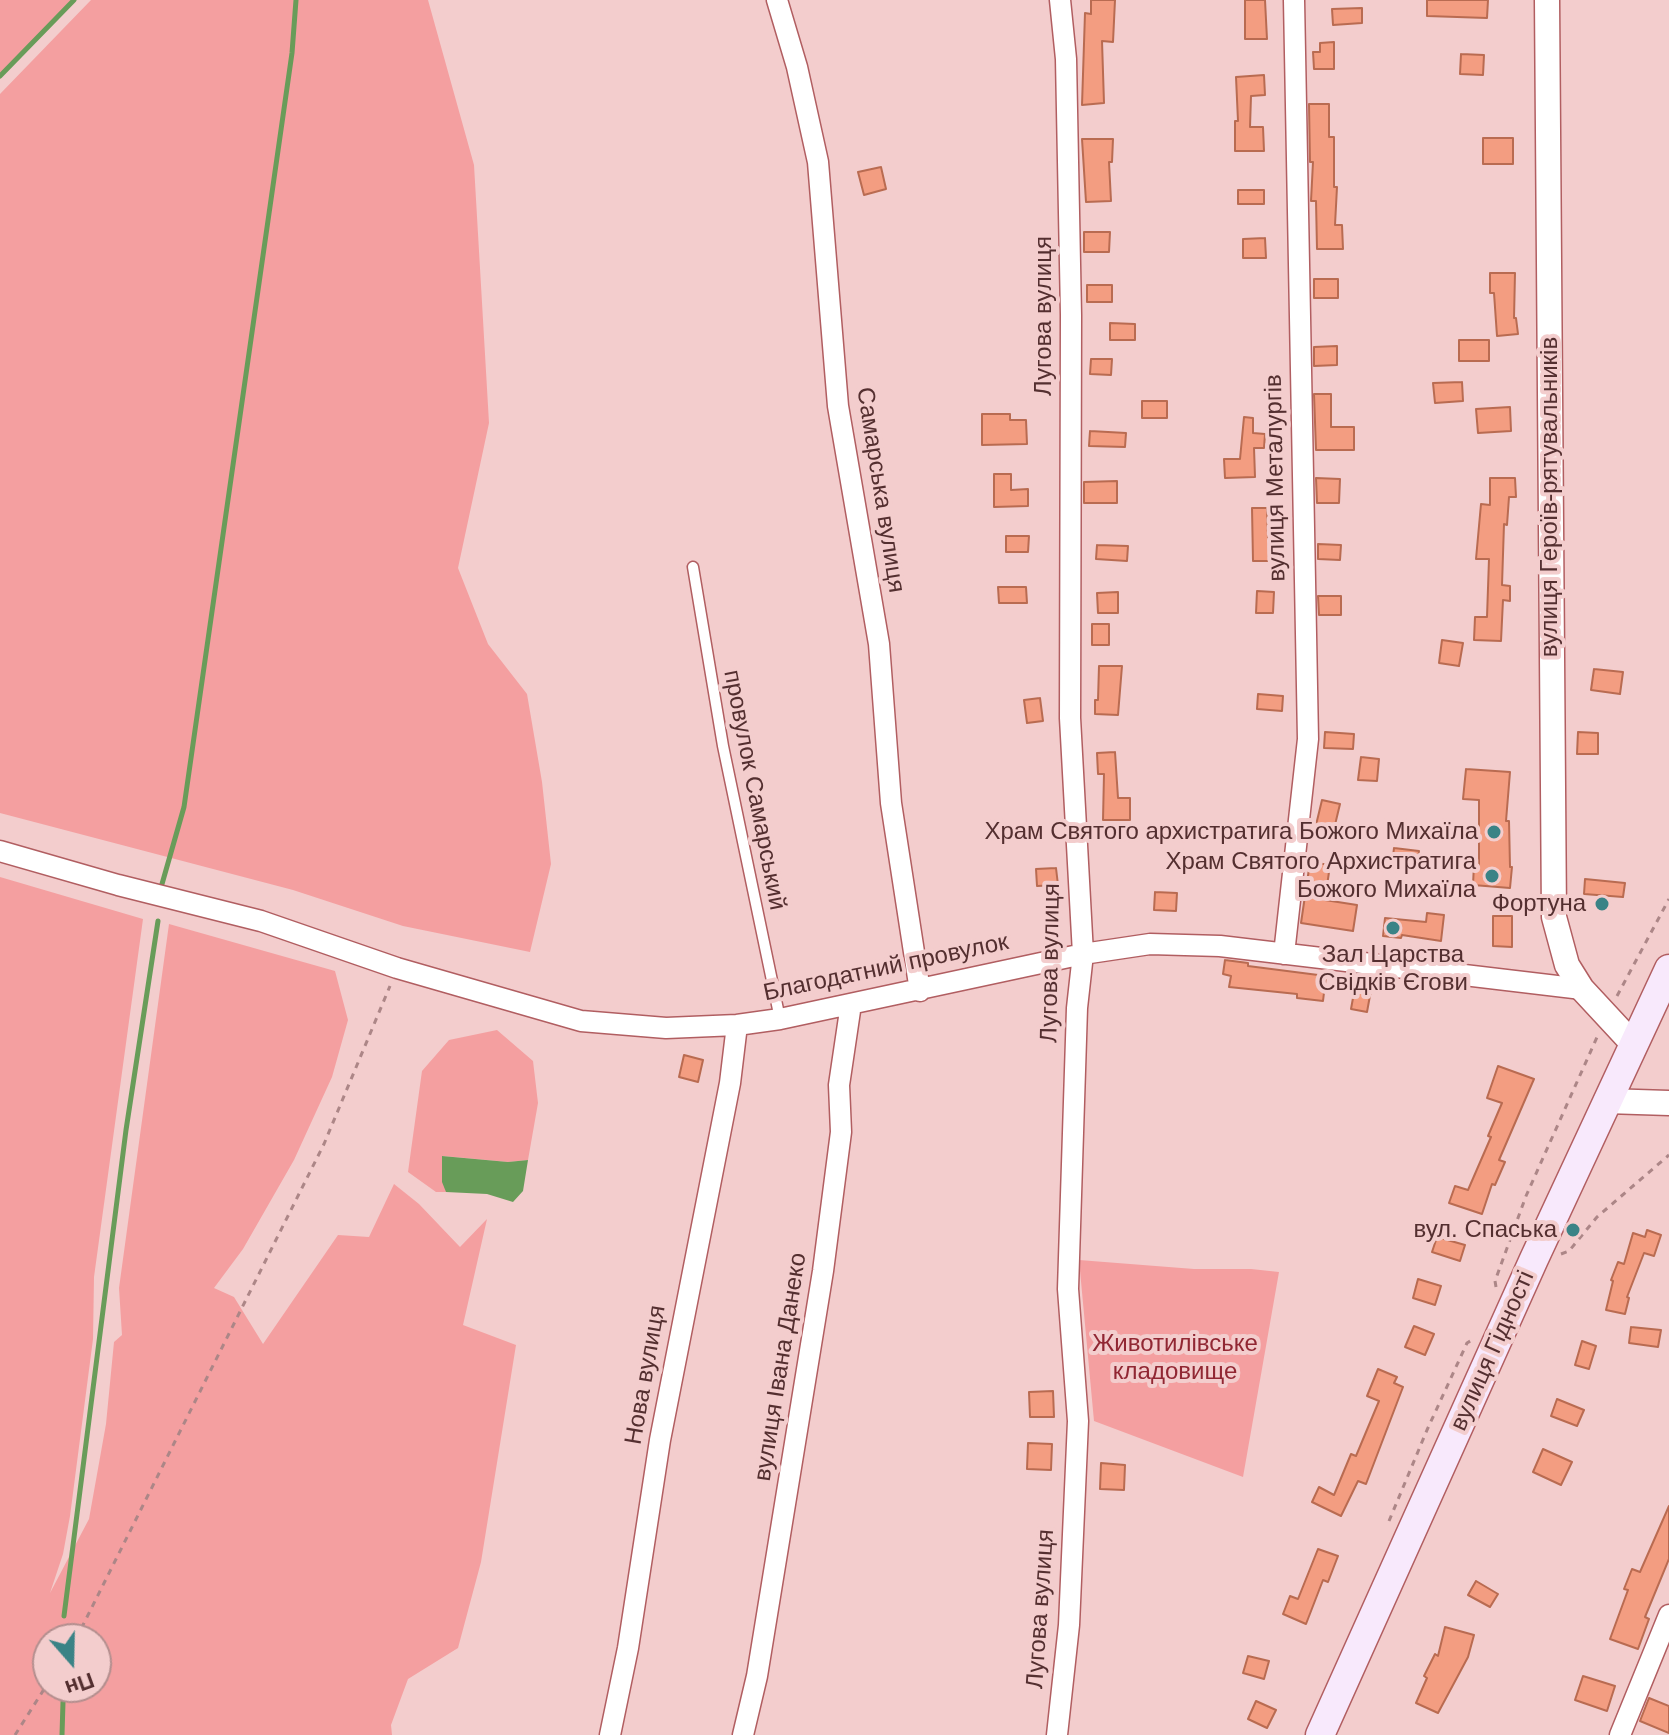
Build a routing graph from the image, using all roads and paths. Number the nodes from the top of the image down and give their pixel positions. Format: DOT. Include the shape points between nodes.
graph roads {
  1 [pos="777,0"];
  2 [pos="1060,0"];
  3 [pos="1294,0"];
  4 [pos="1547,0"];
  5 [pos="693,567"];
  6 [pos="0,851"];
  7 [pos="1669,899"];
  8 [pos="1083,954"];
  9 [pos="1284,954"];
  10 [pos="397,968"];
  11 [pos="1669,969"];
  12 [pos="1582,989"];
  13 [pos="920,991"];
  14 [pos="851,1004"];
  15 [pos="1606,1016"];
  16 [pos="780,1019"];
  17 [pos="737,1025"];
  18 [pos="1634,1045"];
  19 [pos="1606,1101"];
  20 [pos="1669,1103"];
  21 [pos="1669,1155"];
  22 [pos="1534,1259"];
  23 [pos="1496,1294"];
  24 [pos="1476,1337"];
  25 [pos="1386,1527"];
  26 [pos="1669,1615"];
  27 [pos="84,1623"];
  28 [pos="35,1703"];
  29 [pos="15,1735"];
  30 [pos="610,1735"];
  31 [pos="743,1735"];
  32 [pos="1057,1735"];
  33 [pos="1320,1735"];
  34 [pos="1620,1735"];
  1 -- 13 [label="street, Самарська вулиця" via="818,162 838,406 879,644 891,803"];
  2 -- 8 [label="street, Лугова вулиця" via="1071,315 1070,718"];
  3 -- 9 [label="street, вулиця Металургів" via="1308,739"];
  4 -- 12 [label="street, вулиця Героїв-рятувальників" via="1552,884 1560,946"];
  5 -- 16 [label="lane, провулок Самарський" via="723,746"];
  6 -- 10 [label="street, Благодатний провулок" via="261,921"];
  7 -- 15 [label="path"];
  8 -- 9 [label="street, Благодатний провулок" via="1150,944"];
  8 -- 13 [label="street, Благодатний провулок"];
  8 -- 32 [label="street, Лугова вулиця" via="1068,1289 1078,1421 1069,1625"];
  9 -- 12 [label="street, Благодатний провулок"];
  10 -- 17 [label="street, Благодатний провулок" via="581,1021 666,1028"];
  10 -- 27 [label="path" via="324,1144"];
  11 -- 18 [label="main road, вулиця Гідності"];
  12 -- 15 [label="street, вулиця Героїв-рятувальників"];
  13 -- 14 [label="street, Благодатний провулок"];
  14 -- 16 [label="street, Благодатний провулок"];
  14 -- 31 [label="street, вулиця Івана Данеко" via="823,1271"];
  15 -- 18 [label="street, вулиця Героїв-рятувальників"];
  15 -- 23 [label="path" via="1526,1196 1495,1281"];
  16 -- 17 [label="street, Благодатний провулок"];
  17 -- 30 [label="street, Нова вулиця"];
  18 -- 19 [label="main road, вулиця Гідності"];
  19 -- 20 [label="street"];
  19 -- 22 [label="main road, вулиця Гідності"];
  21 -- 22 [label="path" via="1597,1217 1569,1251"];
  22 -- 33 [label="main road, вулиця Гідності"];
  24 -- 25 [label="path" via="1467,1343"];
  26 -- 34 [label="street"];
  28 -- 29 [label="path"];
}
